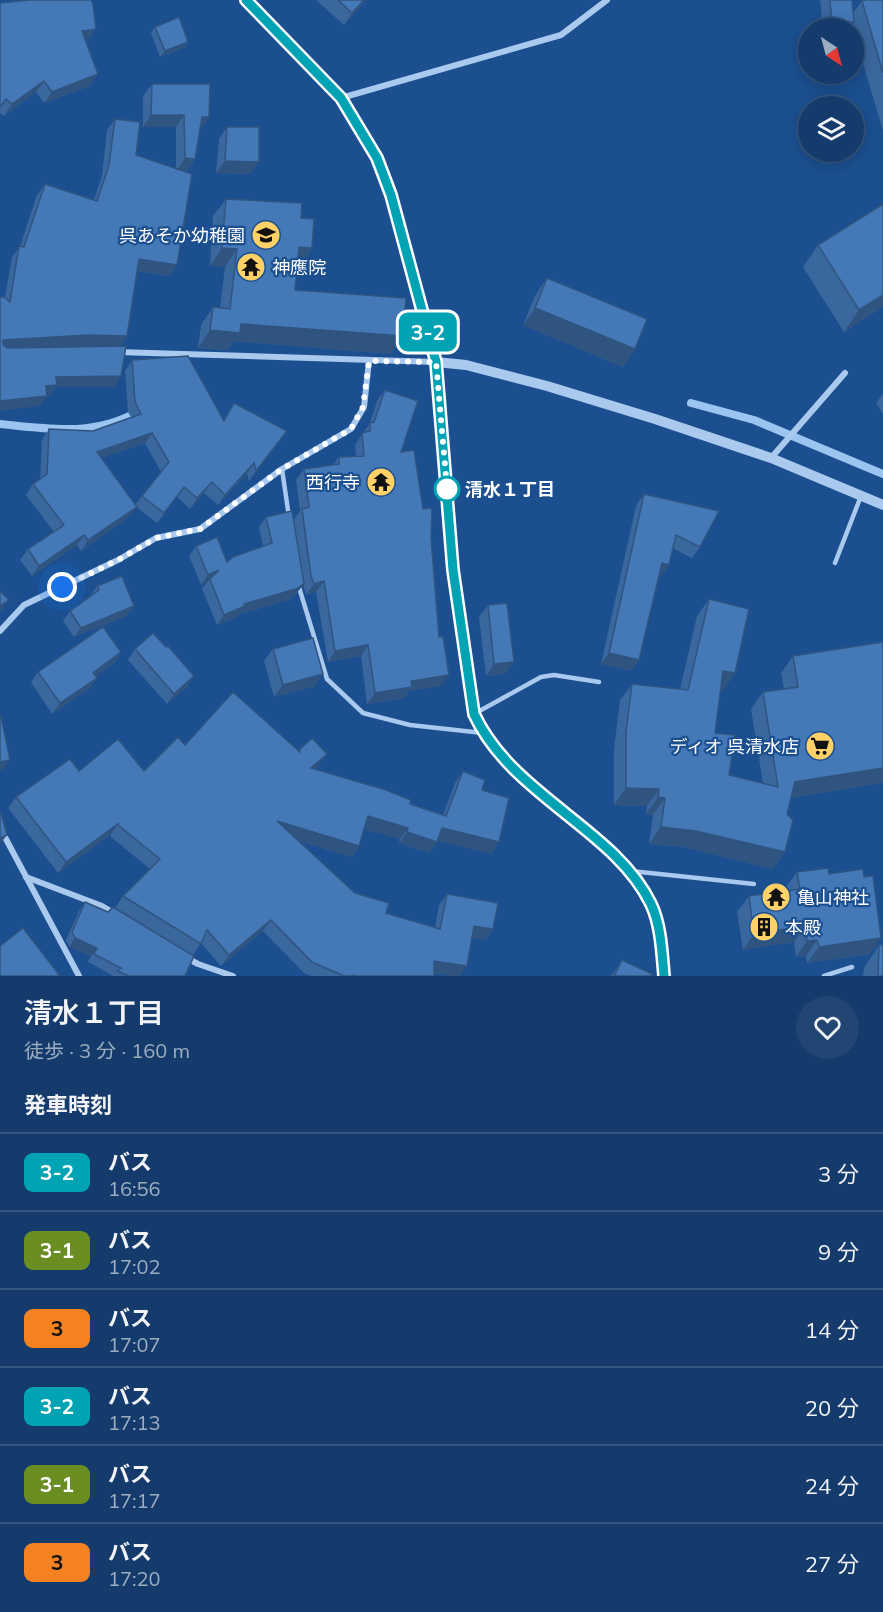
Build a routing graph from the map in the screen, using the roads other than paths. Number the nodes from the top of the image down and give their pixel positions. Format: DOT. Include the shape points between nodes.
graph roads {
  1 [pos="246,0"];
  2 [pos="607,0"];
  3 [pos="341,98"];
  4 [pos="104,352"];
  5 [pos="369,361"];
  6 [pos="436,362"];
  7 [pos="845,373"];
  8 [pos="771,458"];
  9 [pos="282,469"];
  10 [pos="861,496"];
  11 [pos="883,505"];
  12 [pos="290,523"];
  13 [pos="835,563"];
  14 [pos="297,578"];
  15 [pos="0,631"];
  16 [pos="599,682"];
  17 [pos="474,714"];
  18 [pos="483,733"];
  19 [pos="0,828"];
  20 [pos="630,871"];
  21 [pos="26,877"];
  22 [pos="754,884"];
  23 [pos="121,918"];
  24 [pos="179,953"];
  25 [pos="852,967"];
  26 [pos="79,976"];
  27 [pos="233,976"];
  28 [pos="664,976"];
  29 [pos="825,976"];
  1 -- 3 [label="street"];
  2 -- 3 [label="street" via="561,35"];
  3 -- 6 [label="street" via="377,158 391,195"];
  4 -- 5 [label="street"];
  5 -- 6 [label="street"];
  5 -- 9 [label="street" via="363,407 351,429"];
  6 -- 8 [label="street" via="466,365 547,386"];
  6 -- 17 [label="street" via="453,570"];
  7 -- 8 [label="street"];
  8 -- 10 [label="street"];
  9 -- 12 [label="lane"];
  9 -- 15 [label="street" via="200,529 156,538 24,605"];
  10 -- 11 [label="street"];
  10 -- 13 [label="lane"];
  14 -- 18 [label="lane" via="327,679 363,713 410,725"];
  16 -- 17 [label="lane" via="554,675 542,677"];
  17 -- 18 [label="street"];
  18 -- 20 [label="street" via="529,785"];
  19 -- 21 [label="street"];
  20 -- 22 [label="lane"];
  20 -- 28 [label="street" via="651,905 662,948"];
  21 -- 23 [label="street" via="102,906"];
  21 -- 26 [label="street"];
  24 -- 27 [label="street"];
  25 -- 29 [label="lane"];
}
